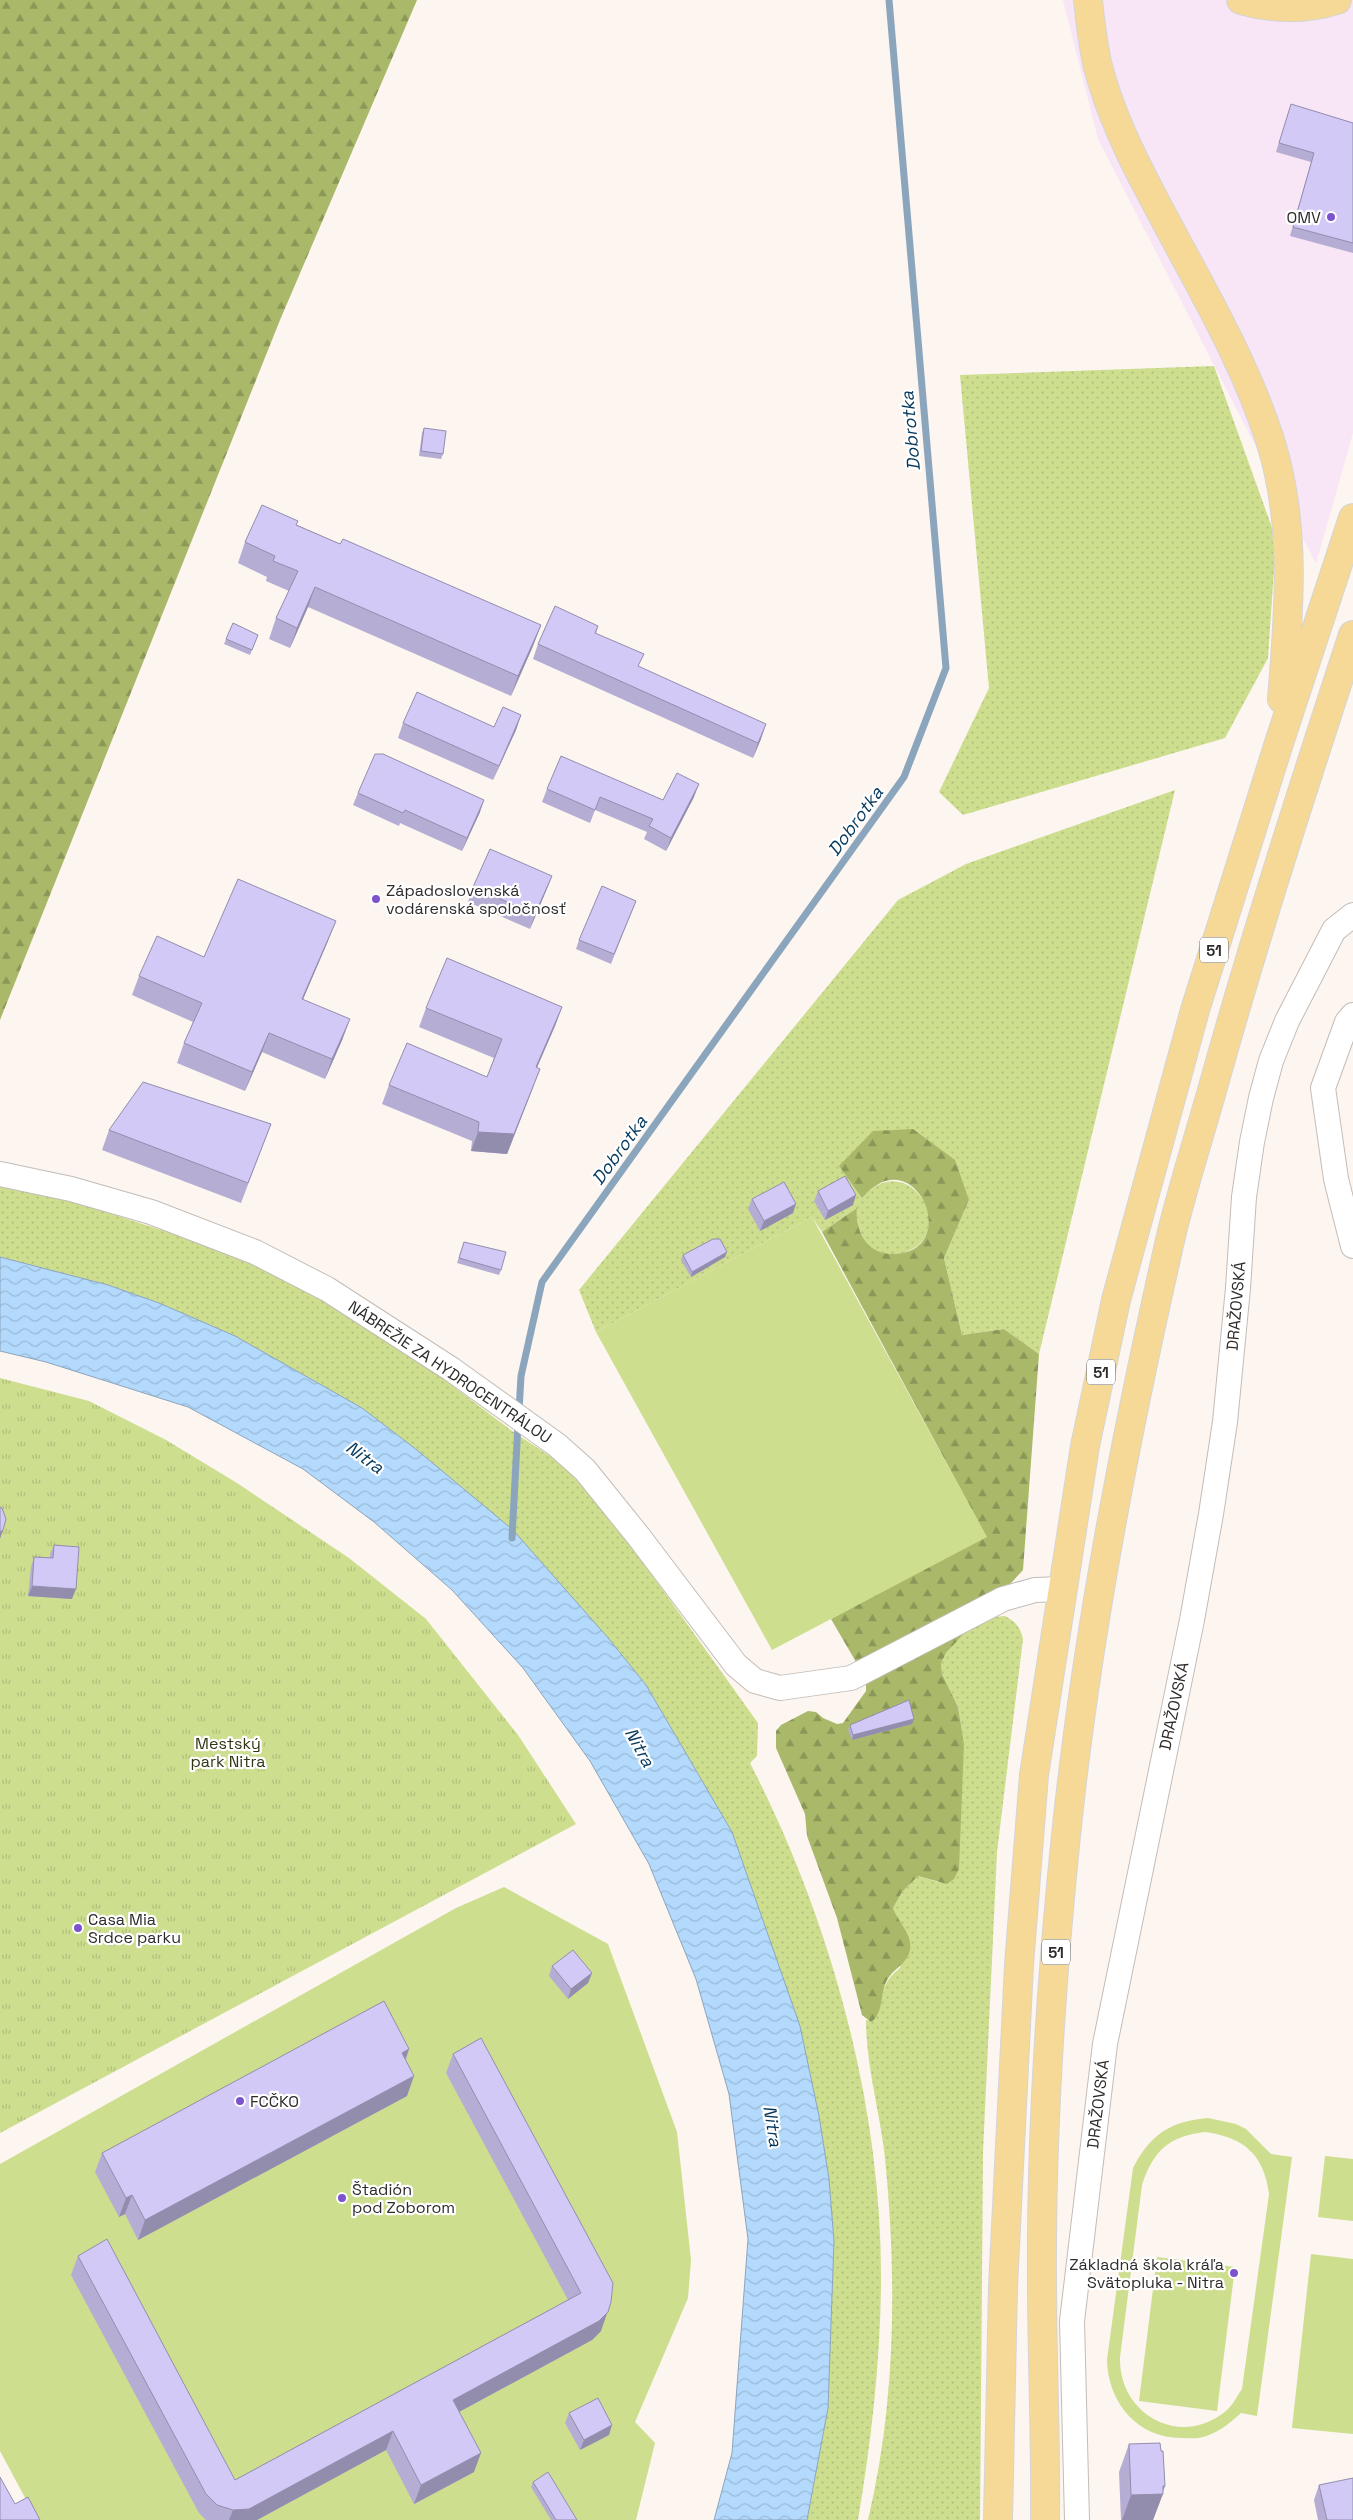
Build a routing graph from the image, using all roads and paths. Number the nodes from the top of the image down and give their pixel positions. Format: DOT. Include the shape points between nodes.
graph roads {
  1 [pos="1088,0"];
  2 [pos="1241,0"];
  3 [pos="1337,0"];
  4 [pos="1353,518"];
  5 [pos="1353,636"];
  6 [pos="1279,743"];
  7 [pos="1353,915"];
  8 [pos="1353,1014"];
  9 [pos="0,1174"];
  10 [pos="1353,1246"];
  11 [pos="1062,1589"];
  12 [pos="998,2520"];
  13 [pos="1045,2520"];
  14 [pos="1077,2520"];
  1 -- 6 [label="main road" via="1097,63 1113,113 1254,394 1275,456 1290,566"];
  2 -- 3 [label="main road" via="1261,6 1290,8"];
  4 -- 6 [label="main road, 51"];
  5 -- 13 [label="main road, 51" via="1233,1015 1172,1233 1136,1390 1108,1542 1068,1822 1053,1988 1044,2135"];
  6 -- 11 [label="main road, 51" via="1196,1010 1116,1300 1085,1446"];
  7 -- 14 [label="street, DRAŽOVSKÁ" via="1334,930 1288,1022 1266,1079 1252,1142 1244,1197 1225,1422 1211,1514 1105,2044 1072,2321"];
  8 -- 10 [label="street" via="1347,1022 1323,1088 1336,1179"];
  9 -- 11 [label="street, NÁBREŽIE ZA HYDROCENTRÁLOU" via="71,1189 151,1212 255,1252 326,1289 451,1369 557,1445 590,1476 736,1665 755,1681 780,1688 851,1678 1002,1599 1035,1590"];
  11 -- 12 [label="main road, 51" via="1034,1775 1019,1966 1003,2287"];
}
